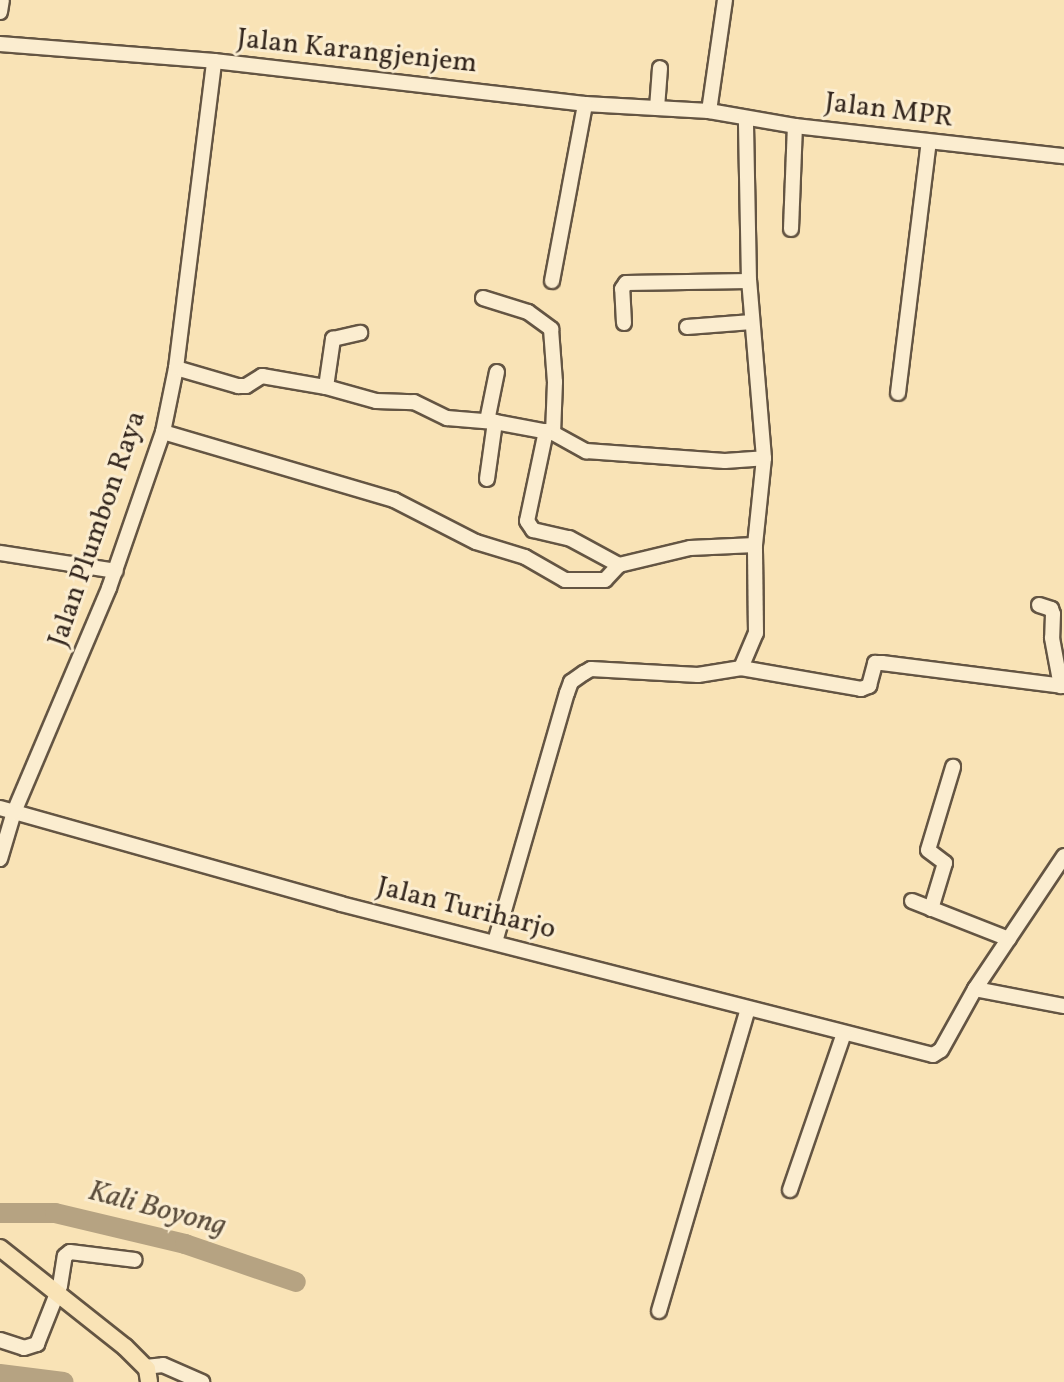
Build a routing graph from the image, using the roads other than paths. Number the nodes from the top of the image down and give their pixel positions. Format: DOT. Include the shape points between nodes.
graph roads {
  1 [pos="2,0"];
  2 [pos="725,0"];
  3 [pos="0,12"];
  4 [pos="0,44"];
  5 [pos="214,61"];
  6 [pos="660,68"];
  7 [pos="585,104"];
  8 [pos="657,108"];
  9 [pos="709,111"];
  10 [pos="746,118"];
  11 [pos="795,126"];
  12 [pos="929,142"];
  13 [pos="1064,156"];
  14 [pos="791,229"];
  15 [pos="552,281"];
  16 [pos="749,281"];
  17 [pos="483,298"];
  18 [pos="752,322"];
  19 [pos="624,323"];
  20 [pos="687,327"];
  21 [pos="360,333"];
  22 [pos="176,368"];
  23 [pos="497,372"];
  24 [pos="326,387"];
  25 [pos="898,393"];
  26 [pos="491,422"];
  27 [pos="163,432"];
  28 [pos="550,432"];
  29 [pos="764,458"];
  30 [pos="487,479"];
  31 [pos="755,545"];
  32 [pos="0,553"];
  33 [pos="619,565"];
  34 [pos="116,571"];
  35 [pos="1039,605"];
  36 [pos="741,668"];
  37 [pos="1063,686"];
  38 [pos="953,767"];
  39 [pos="7,810"];
  40 [pos="1064,856"];
  41 [pos="0,859"];
  42 [pos="912,901"];
  43 [pos="931,909"];
  44 [pos="1009,939"];
  45 [pos="495,942"];
  46 [pos="975,989"];
  47 [pos="1064,1006"];
  48 [pos="748,1009"];
  49 [pos="844,1033"];
  50 [pos="790,1190"];
  51 [pos="0,1249"];
  52 [pos="135,1260"];
  53 [pos="57,1292"];
  54 [pos="659,1311"];
  55 [pos="0,1340"];
  56 [pos="147,1374"];
  57 [pos="202,1382"];
  1 -- 3 [label="street"];
  2 -- 9 [label="street"];
  4 -- 5 [label="street, Jalan Karangjenjem"];
  5 -- 7 [label="street, Jalan Karangjenjem"];
  5 -- 22 [label="street, Jalan Plumbon Raya"];
  6 -- 8 [label="street"];
  7 -- 8 [label="street, Jalan Karangjenjem"];
  7 -- 15 [label="street"];
  8 -- 9 [label="street, Jalan Karangjenjem"];
  9 -- 10 [label="street, Jalan MPR"];
  10 -- 11 [label="street, Jalan MPR"];
  10 -- 16 [label="street"];
  11 -- 12 [label="street, Jalan MPR"];
  11 -- 14 [label="street"];
  12 -- 13 [label="street, Jalan MPR"];
  12 -- 25 [label="street"];
  16 -- 18 [label="street"];
  16 -- 19 [label="street" via="626,283"];
  17 -- 28 [label="street" via="528,312 551,329 555,382"];
  18 -- 20 [label="street"];
  18 -- 29 [label="street"];
  21 -- 24 [label="street" via="333,339"];
  22 -- 24 [label="street" via="243,387 262,376"];
  22 -- 27 [label="street, Jalan Plumbon Raya"];
  23 -- 26 [label="street"];
  24 -- 26 [label="street" via="376,401 414,402 447,418"];
  26 -- 28 [label="street"];
  26 -- 30 [label="street"];
  27 -- 33 [label="street" via="394,500 565,580 605,580"];
  27 -- 34 [label="street, Jalan Plumbon Raya"];
  28 -- 29 [label="street" via="586,451 608,455"];
  28 -- 33 [label="street" via="527,526 587,545"];
  29 -- 31 [label="street"];
  31 -- 33 [label="street" via="690,548"];
  31 -- 36 [label="street" via="756,633"];
  32 -- 34 [label="street"];
  34 -- 39 [label="street, Jalan Plumbon Raya"];
  35 -- 37 [label="street" via="1053,614 1052,638"];
  36 -- 37 [label="street" via="852,689 869,686 873,666 882,663"];
  36 -- 45 [label="street" via="698,675 591,669 571,682"];
  38 -- 43 [label="street" via="928,850 945,863"];
  39 -- 41 [label="street, Jalan Plumbon Raya"];
  39 -- 45 [label="street, Jalan Turiharjo"];
  40 -- 44 [label="street"];
  42 -- 43 [label="street"];
  43 -- 44 [label="street"];
  44 -- 46 [label="street"];
  45 -- 48 [label="street, Jalan Turiharjo"];
  46 -- 47 [label="street"];
  46 -- 49 [label="street, Jalan Turiharjo" via="941,1050 927,1053"];
  48 -- 49 [label="street, Jalan Turiharjo"];
  48 -- 54 [label="street"];
  49 -- 50 [label="street"];
  51 -- 53 [label="main road"];
  52 -- 53 [label="street" via="70,1252"];
  53 -- 55 [label="street" via="37,1344 24,1348"];
  53 -- 56 [label="main road"];
  56 -- 57 [label="street" via="163,1365"];
}
